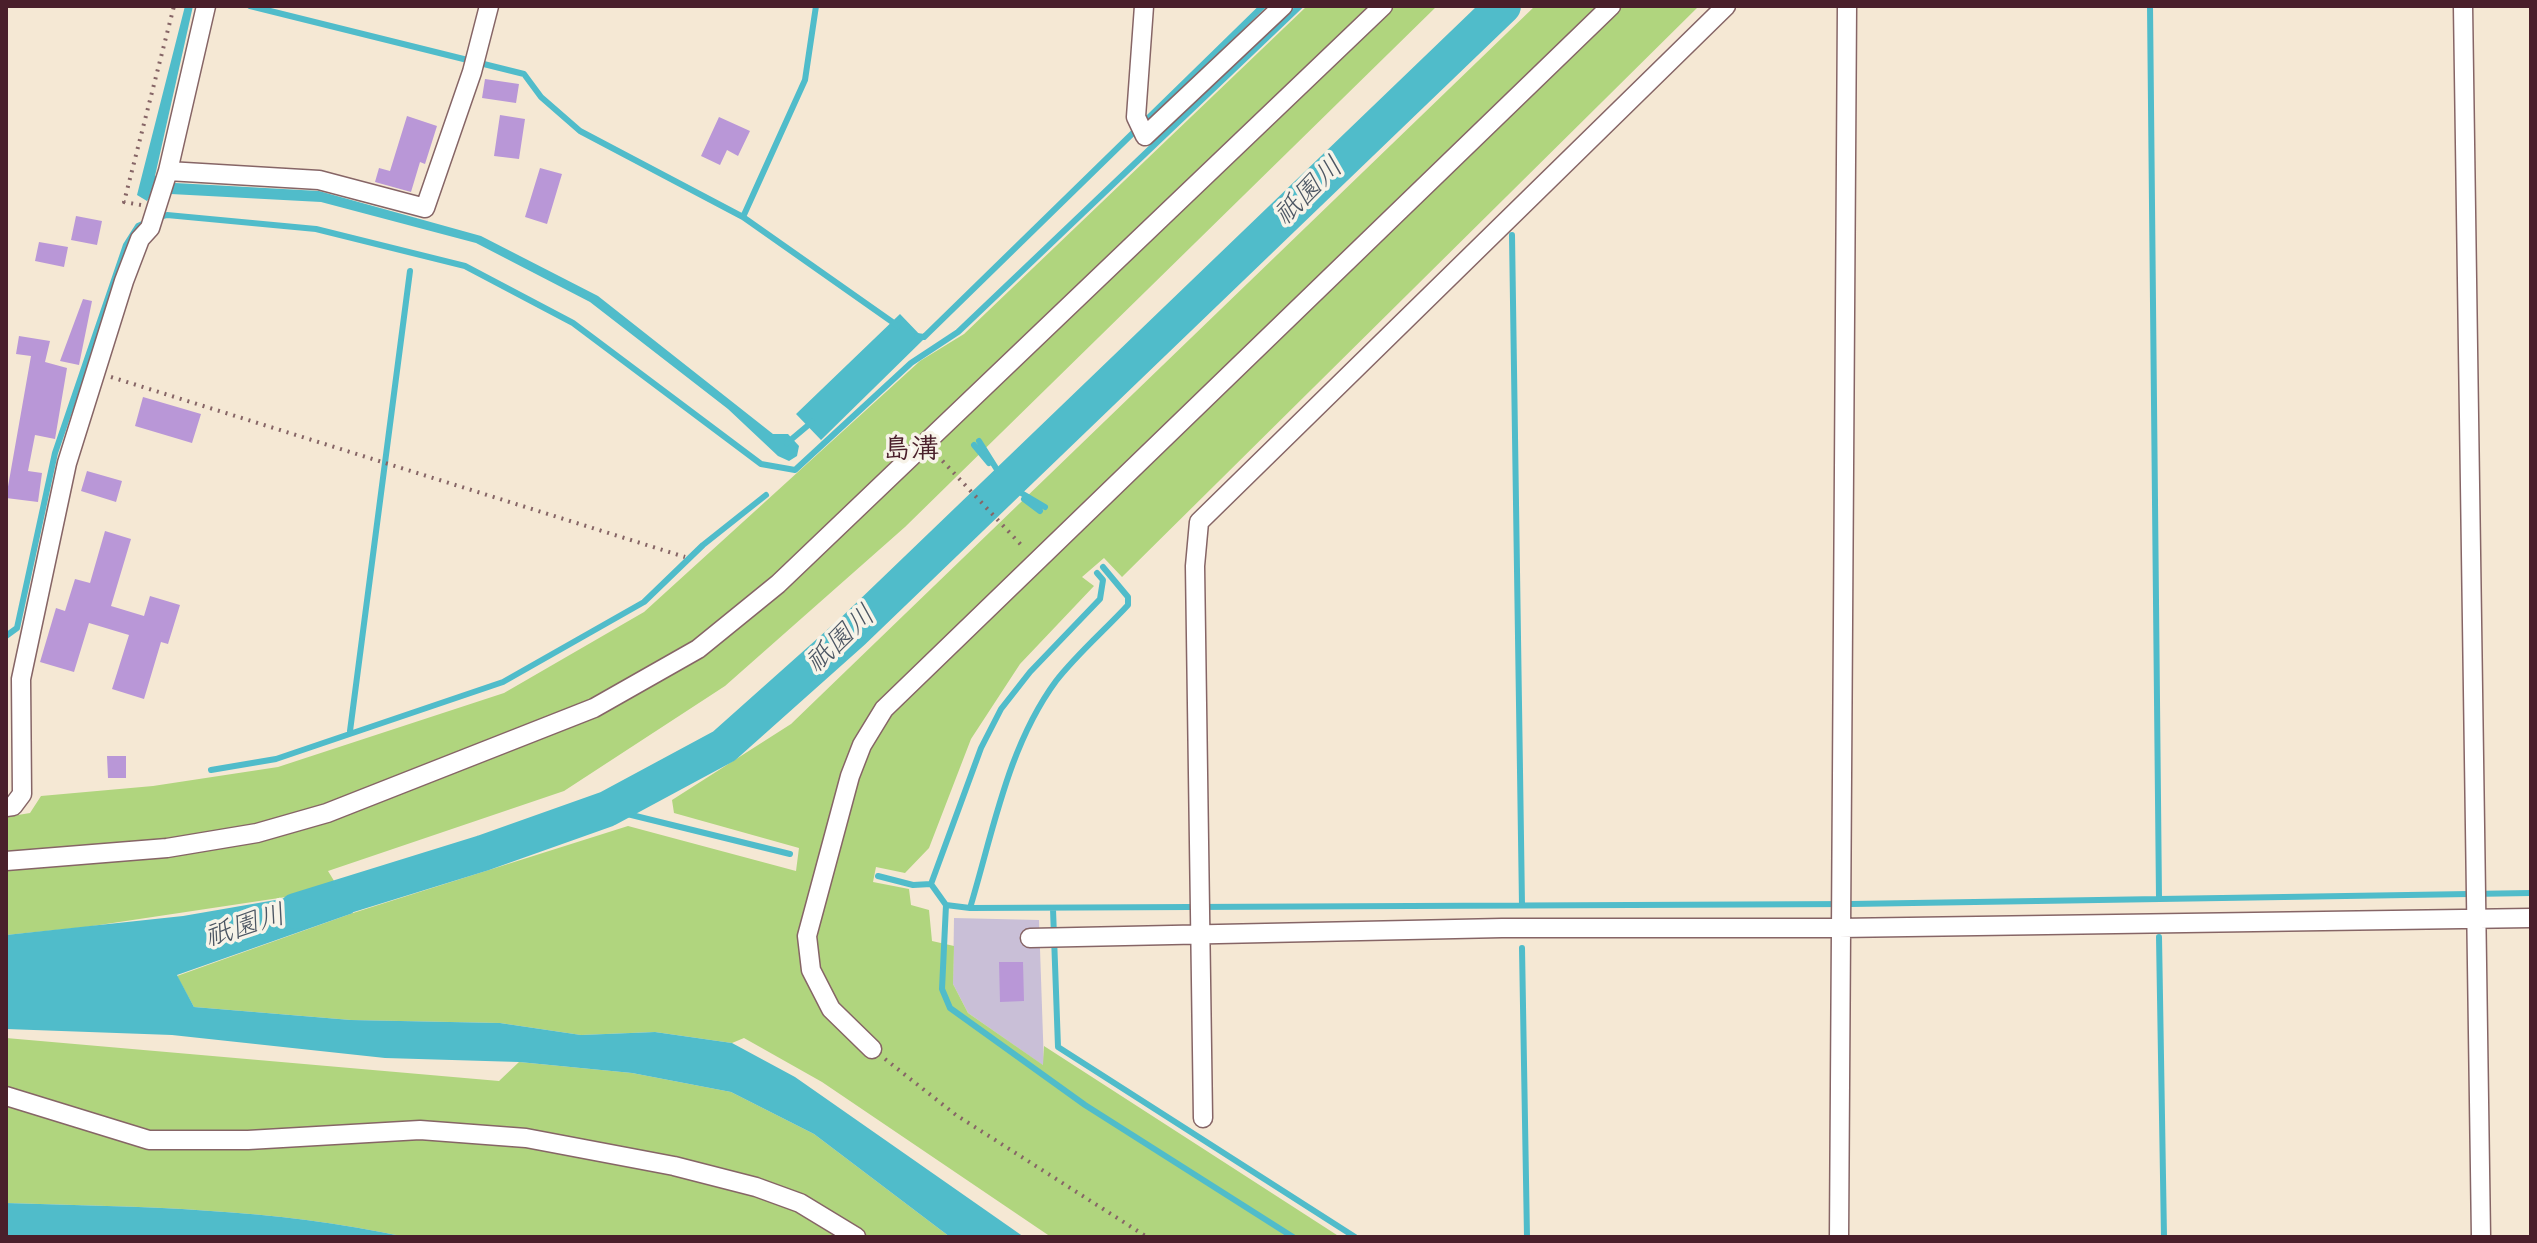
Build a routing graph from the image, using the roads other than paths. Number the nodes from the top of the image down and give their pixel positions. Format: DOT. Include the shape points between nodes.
graph roads {
  1 [pos="206,6"];
  2 [pos="489,6"];
  3 [pos="1144,6"];
  4 [pos="1283,6"];
  5 [pos="1383,6"];
  6 [pos="1611,6"];
  7 [pos="1726,6"];
  8 [pos="1847,6"];
  9 [pos="2463,6"];
  10 [pos="168,171"];
  11 [pos="6,807"];
  12 [pos="6,861"];
  13 [pos="2531,918"];
  14 [pos="2476,919"];
  15 [pos="1839,928"];
  16 [pos="1201,933"];
  17 [pos="1030,938"];
  18 [pos="872,1049"];
  19 [pos="6,1096"];
  20 [pos="1203,1118"];
  21 [pos="856,1237"];
  22 [pos="1839,1237"];
  23 [pos="2481,1237"];
  1 -- 10 [label="street"];
  2 -- 10 [label="street" via="425,208 319,180"];
  3 -- 4 [label="street" via="1136,117 1145,136"];
  5 -- 12 [label="street" via="778,584 698,649 567,721 327,813 257,833 167,848"];
  6 -- 18 [label="street" via="884,709 850,776 807,936 811,970 831,1009"];
  7 -- 16 [label="street" via="1199,522 1195,566"];
  8 -- 15 [label="street"];
  9 -- 14 [label="street"];
  10 -- 11 [label="street" via="150,228 140,239 124,281 67,463 21,679 22,794"];
  13 -- 14 [label="street"];
  14 -- 15 [label="street"];
  14 -- 23 [label="street"];
  15 -- 16 [label="street"];
  15 -- 22 [label="street"];
  16 -- 17 [label="street"];
  16 -- 20 [label="street"];
  19 -- 21 [label="street" via="149,1140 420,1130 526,1138 756,1187 800,1203"];
}
